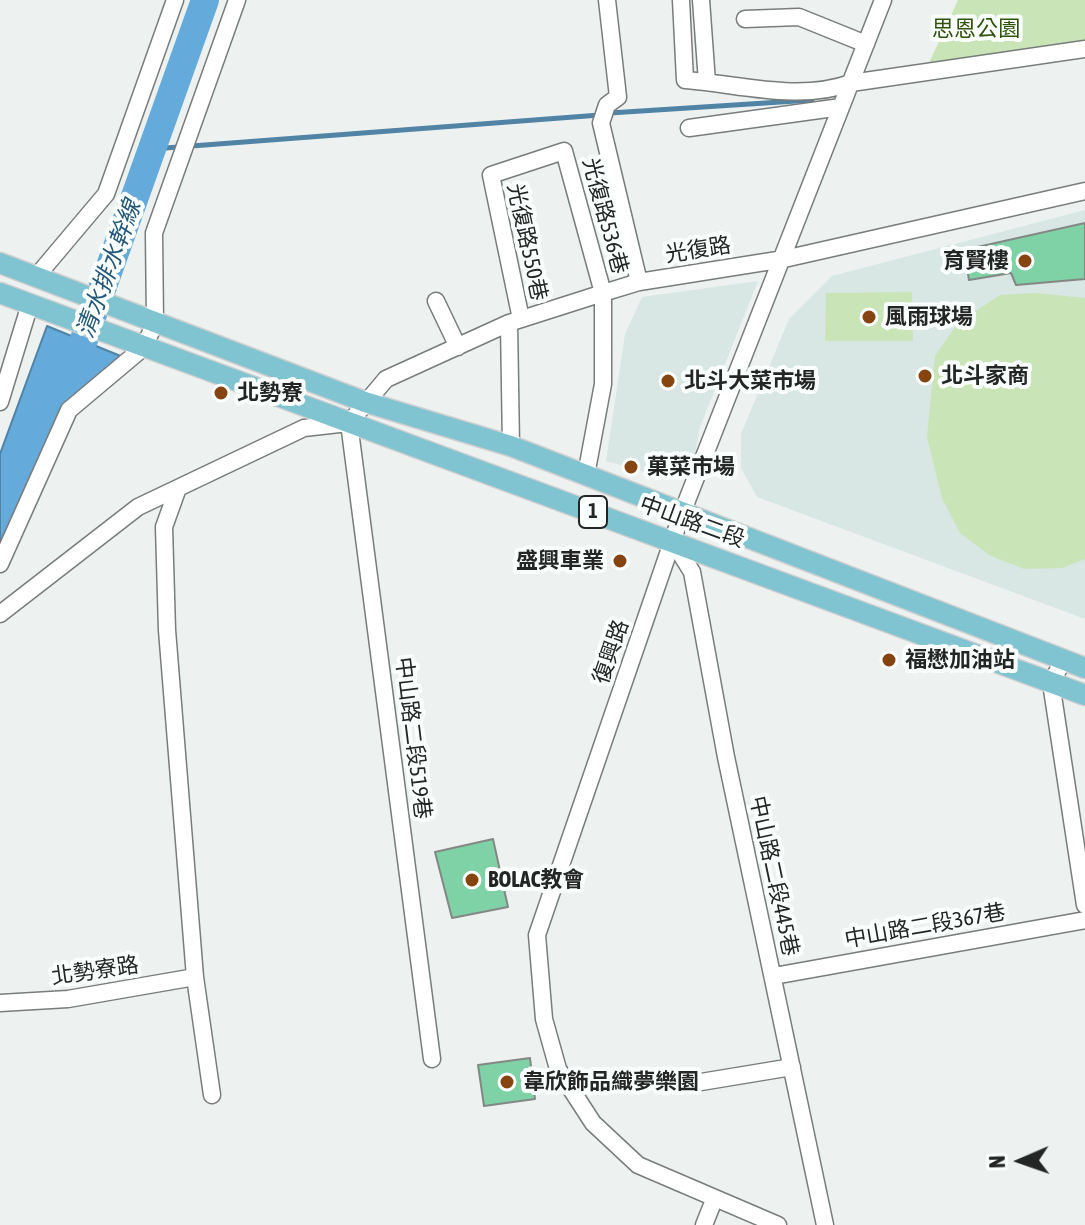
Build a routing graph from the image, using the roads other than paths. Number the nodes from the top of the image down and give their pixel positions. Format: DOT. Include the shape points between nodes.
graph roads {
  1 [pos="175,0"];
  2 [pos="237,0"];
  3 [pos="607,0"];
  4 [pos="681,0"];
  5 [pos="701,0"];
  6 [pos="883,0"];
  7 [pos="745,19"];
  8 [pos="866,44"];
  9 [pos="1085,49"];
  10 [pos="707,82"];
  11 [pos="851,83"];
  12 [pos="841,107"];
  13 [pos="689,128"];
  14 [pos="564,151"];
  15 [pos="1085,191"];
  16 [pos="784,259"];
  17 [pos="0,263"];
  18 [pos="36,277"];
  19 [pos="639,282"];
  20 [pos="0,293"];
  21 [pos="603,293"];
  22 [pos="436,301"];
  23 [pos="30,304"];
  24 [pos="515,321"];
  25 [pos="155,323"];
  26 [pos="144,347"];
  27 [pos="458,347"];
  28 [pos="0,402"];
  29 [pos="365,402"];
  30 [pos="349,423"];
  31 [pos="511,446"];
  32 [pos="586,475"];
  33 [pos="178,488"];
  34 [pos="682,513"];
  35 [pos="672,540"];
  36 [pos="0,564"];
  37 [pos="0,614"];
  38 [pos="1063,661"];
  39 [pos="1085,668"];
  40 [pos="1051,683"];
  41 [pos="1085,695"];
  42 [pos="1085,905"];
  43 [pos="1085,920"];
  44 [pos="774,976"];
  45 [pos="195,977"];
  46 [pos="0,1003"];
  47 [pos="432,1059"];
  48 [pos="792,1067"];
  49 [pos="695,1083"];
  50 [pos="212,1095"];
  51 [pos="714,1200"];
  52 [pos="704,1225"];
  53 [pos="778,1225"];
  54 [pos="825,1225"];
  1 -- 18 [label="street" via="106,194"];
  2 -- 25 [label="street" via="154,233"];
  3 -- 19 [label="street" via="618,97 607,105 601,123"];
  4 -- 10 [label="street" via="685,80"];
  5 -- 10 [label="street"];
  6 -- 8 [label="street, 復興路"];
  7 -- 8 [label="street" via="799,17"];
  8 -- 11 [label="street, 復興路"];
  9 -- 11 [label="street"];
  10 -- 11 [label="street" via="753,90 829,90"];
  11 -- 12 [label="street, 復興路"];
  12 -- 13 [label="street"];
  12 -- 16 [label="street, 復興路"];
  14 -- 21 [label="street, 光復路536巷"];
  14 -- 24 [label="street, 光復路550巷" via="491,175"];
  15 -- 16 [label="street, 光復路"];
  16 -- 19 [label="street, 光復路"];
  16 -- 34 [label="street, 復興路"];
  17 -- 18 [label="main road, 1"];
  18 -- 25 [label="main road, 中山路二段 / 1"];
  19 -- 21 [label="street, 光復路"];
  20 -- 23 [label="main road, 1"];
  21 -- 24 [label="street, 光復路"];
  21 -- 32 [label="street, 光復路536巷" via="603,384"];
  22 -- 27 [label="street"];
  23 -- 26 [label="main road, 中山路二段 / 1"];
  23 -- 28 [label="street"];
  24 -- 27 [label="street, 光復路"];
  24 -- 31 [label="street, 光復路550巷"];
  25 -- 26 [label="street"];
  25 -- 29 [label="main road, 中山路二段 / 1"];
  26 -- 30 [label="main road, 中山路二段 / 1"];
  26 -- 36 [label="street" via="69,410"];
  27 -- 29 [label="street, 光復路" via="386,379"];
  29 -- 30 [label="street, 光復路"];
  29 -- 31 [label="main road, 中山路二段 / 1"];
  30 -- 33 [label="street" via="304,428"];
  30 -- 35 [label="main road, 中山路二段 / 1"];
  30 -- 47 [label="street, 中山路二段519巷"];
  31 -- 32 [label="main road, 中山路二段 / 1"];
  32 -- 34 [label="main road, 中山路二段 / 1"];
  33 -- 37 [label="street" via="138,507"];
  33 -- 45 [label="street" via="164,527 167,630"];
  34 -- 35 [label="street, 復興路"];
  34 -- 38 [label="main road, 中山路二段 / 1"];
  35 -- 40 [label="main road, 中山路二段 / 1"];
  35 -- 44 [label="street, 中山路二段445巷" via="692,572"];
  35 -- 51 [label="street, 復興路" via="537,935 544,1019 558,1069 593,1123 638,1165"];
  38 -- 39 [label="main road, 中山路二段 / 1"];
  38 -- 40 [label="street"];
  40 -- 41 [label="main road, 中山路二段 / 1"];
  40 -- 42 [label="street"];
  43 -- 44 [label="street, 中山路二段367巷"];
  44 -- 48 [label="street, 中山路二段445巷"];
  45 -- 46 [label="street, 北勢寮路" via="68,999"];
  45 -- 50 [label="street"];
  48 -- 49 [label="street"];
  48 -- 54 [label="street, 中山路二段445巷"];
  51 -- 52 [label="street"];
  51 -- 53 [label="street, 復興路"];
}
